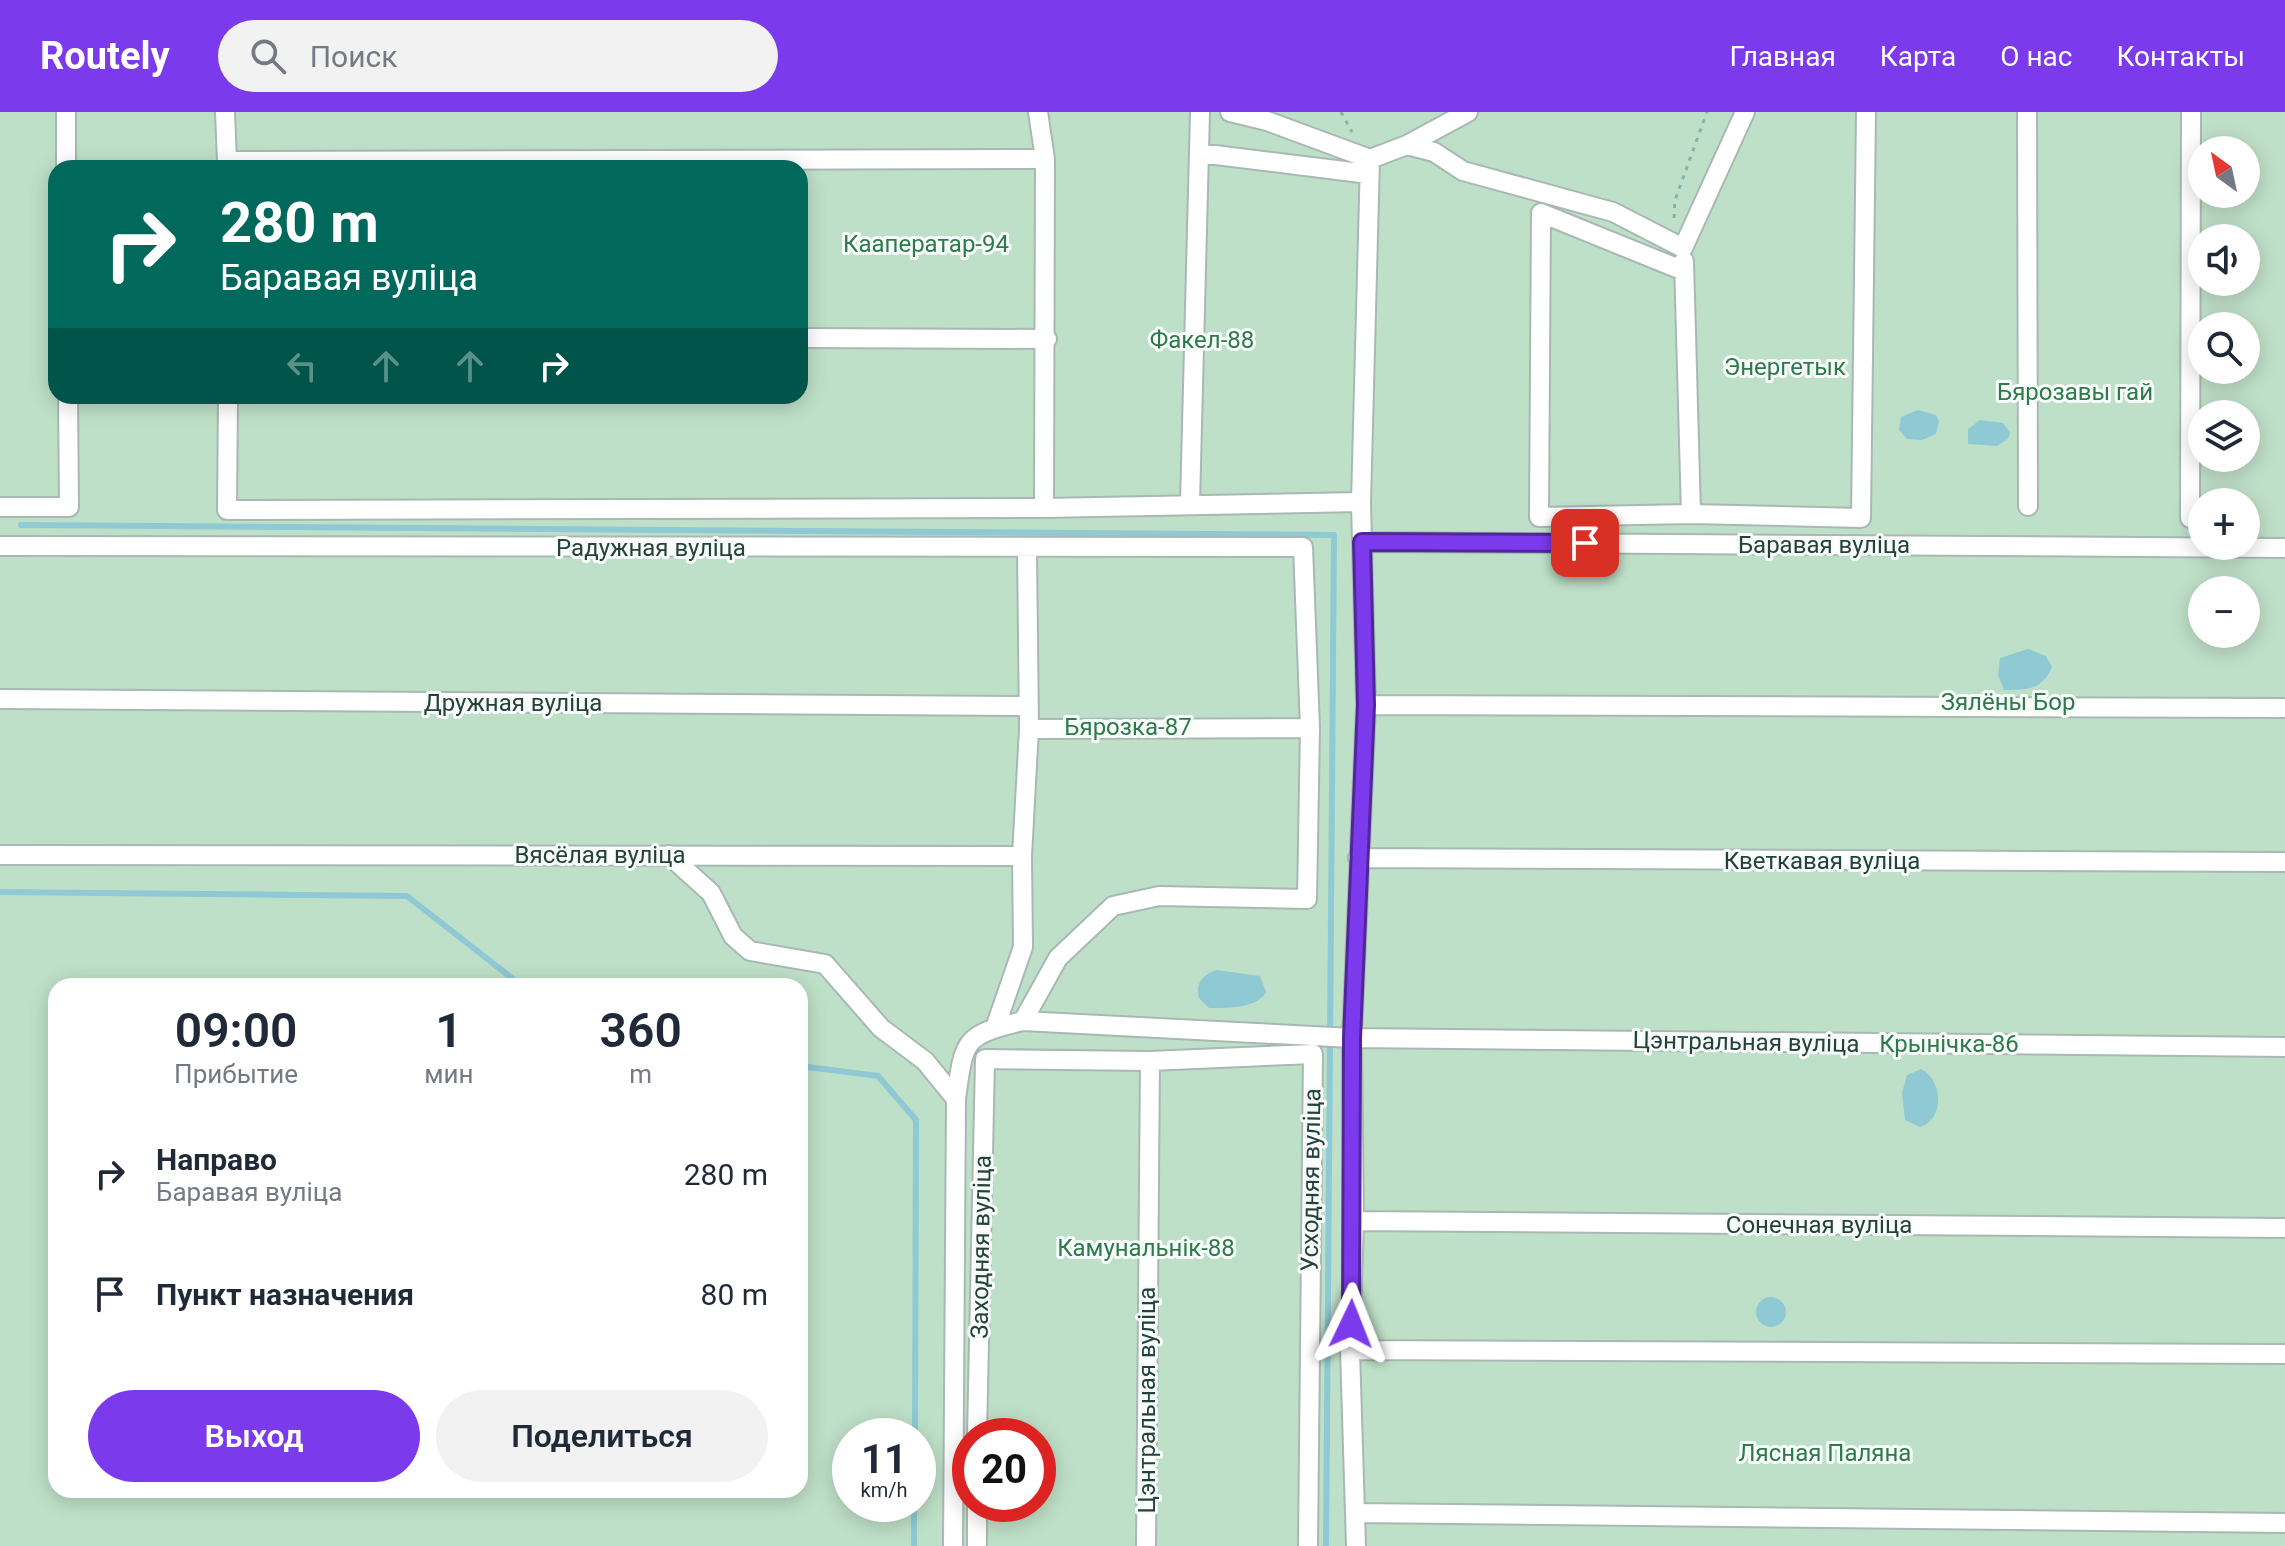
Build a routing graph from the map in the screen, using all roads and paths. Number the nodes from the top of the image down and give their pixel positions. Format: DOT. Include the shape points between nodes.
graph roads {
  1 [pos="66,112"];
  2 [pos="225,112"];
  3 [pos="1038,112"];
  4 [pos="1200,112"];
  5 [pos="1230,112"];
  6 [pos="1468,112"];
  7 [pos="1707,112"];
  8 [pos="1745,112"];
  9 [pos="1866,112"];
  10 [pos="2027,112"];
  11 [pos="2191,112"];
  12 [pos="1407,145"];
  13 [pos="1199,153"];
  14 [pos="1045,159"];
  15 [pos="66,160"];
  16 [pos="227,160"];
  17 [pos="808,160"];
  18 [pos="1369,167"];
  19 [pos="1679,245"];
  20 [pos="1684,271"];
  21 [pos="808,338"];
  22 [pos="1047,339"];
  23 [pos="68,404"];
  24 [pos="228,404"];
  25 [pos="2190,488"];
  26 [pos="1361,502"];
  27 [pos="1190,504"];
  28 [pos="2028,506"];
  29 [pos="0,507"];
  30 [pos="1044,508"];
  31 [pos="1691,514"];
  32 [pos="1362,542"];
  33 [pos="0,546"];
  34 [pos="2285,548"];
  35 [pos="1027,550"];
  36 [pos="0,699"];
  37 [pos="1366,705"];
  38 [pos="1026,706"];
  39 [pos="2285,708"];
  40 [pos="1310,728"];
  41 [pos="1029,729"];
  42 [pos="0,855"];
  43 [pos="669,855"];
  44 [pos="1022,856"];
  45 [pos="1358,858"];
  46 [pos="2285,862"];
  47 [pos="1023,1021"];
  48 [pos="995,1028"];
  49 [pos="1352,1038"];
  50 [pos="2285,1047"];
  51 [pos="1150,1061"];
  52 [pos="956,1099"];
  53 [pos="1354,1221"];
  54 [pos="2285,1228"];
  55 [pos="1350,1350"];
  56 [pos="2285,1354"];
  57 [pos="977,1418"];
  58 [pos="1355,1513"];
  59 [pos="977,1522"];
  60 [pos="2285,1523"];
  61 [pos="953,1546"];
  62 [pos="977,1546"];
  63 [pos="1146,1546"];
  64 [pos="1308,1546"];
  65 [pos="1356,1546"];
  1 -- 15 [label="street"];
  2 -- 16 [label="street"];
  3 -- 14 [label="street"];
  4 -- 13 [label="street"];
  5 -- 18 [label="street" via="1267,121"];
  6 -- 12 [label="street"];
  7 -- 19 [label="path" via="1675,200"];
  8 -- 19 [label="street"];
  9 -- 31 [label="street" via="1861,518"];
  10 -- 28 [label="street"];
  11 -- 25 [label="street"];
  12 -- 18 [label="street"];
  12 -- 19 [label="street" via="1434,152 1463,171 1613,212"];
  13 -- 18 [label="street"];
  13 -- 27 [label="street"];
  14 -- 17 [label="street"];
  14 -- 22 [label="street"];
  18 -- 26 [label="street"];
  19 -- 20 [label="street"];
  20 -- 31 [label="street"];
  20 -- 31 [label="street" via="1541,213 1539,517"];
  21 -- 22 [label="street"];
  22 -- 30 [label="street"];
  23 -- 29 [label="street" via="69,507"];
  24 -- 30 [label="street" via="227,510"];
  26 -- 27 [label="street"];
  26 -- 32 [label="street"];
  27 -- 30 [label="street"];
  32 -- 34 [label="street, Баравая вуліца"];
  32 -- 37 [label="street"];
  33 -- 35 [label="street, Радужная вуліца"];
  35 -- 38 [label="street"];
  35 -- 40 [label="street, Радужная вуліца" via="1303,547"];
  36 -- 38 [label="street, Дружная вуліца"];
  37 -- 39 [label="street"];
  37 -- 45 [label="street"];
  38 -- 41 [label="street"];
  40 -- 41 [label="street"];
  40 -- 47 [label="street" via="1307,899 1159,896 1113,906 1058,958"];
  41 -- 44 [label="street"];
  42 -- 43 [label="street, Вясёлая вуліца"];
  43 -- 44 [label="street, Вясёлая вуліца"];
  43 -- 52 [label="street" via="711,893 733,936 750,951 825,964 881,1028 925,1061"];
  44 -- 48 [label="street" via="1023,947"];
  45 -- 46 [label="street, Кветкавая вуліца"];
  45 -- 49 [label="street"];
  47 -- 48 [label="street, Цэнтральная вуліца"];
  47 -- 49 [label="street, Цэнтральная вуліца"];
  48 -- 52 [label="street" via="973,1038 962,1051"];
  49 -- 50 [label="street, Цэнтральная вуліца"];
  49 -- 53 [label="street"];
  51 -- 57 [label="street, Заходняя вуліца" via="985,1059"];
  51 -- 63 [label="street, Цэнтральная вуліца"];
  51 -- 64 [label="street, Усходняя вуліца" via="1313,1054"];
  52 -- 61 [label="street"];
  53 -- 54 [label="street, Сонечная вуліца"];
  53 -- 55 [label="street"];
  55 -- 56 [label="street"];
  55 -- 58 [label="street"];
  58 -- 60 [label="street"];
  58 -- 65 [label="street"];
  59 -- 62 [label="street"];
}
